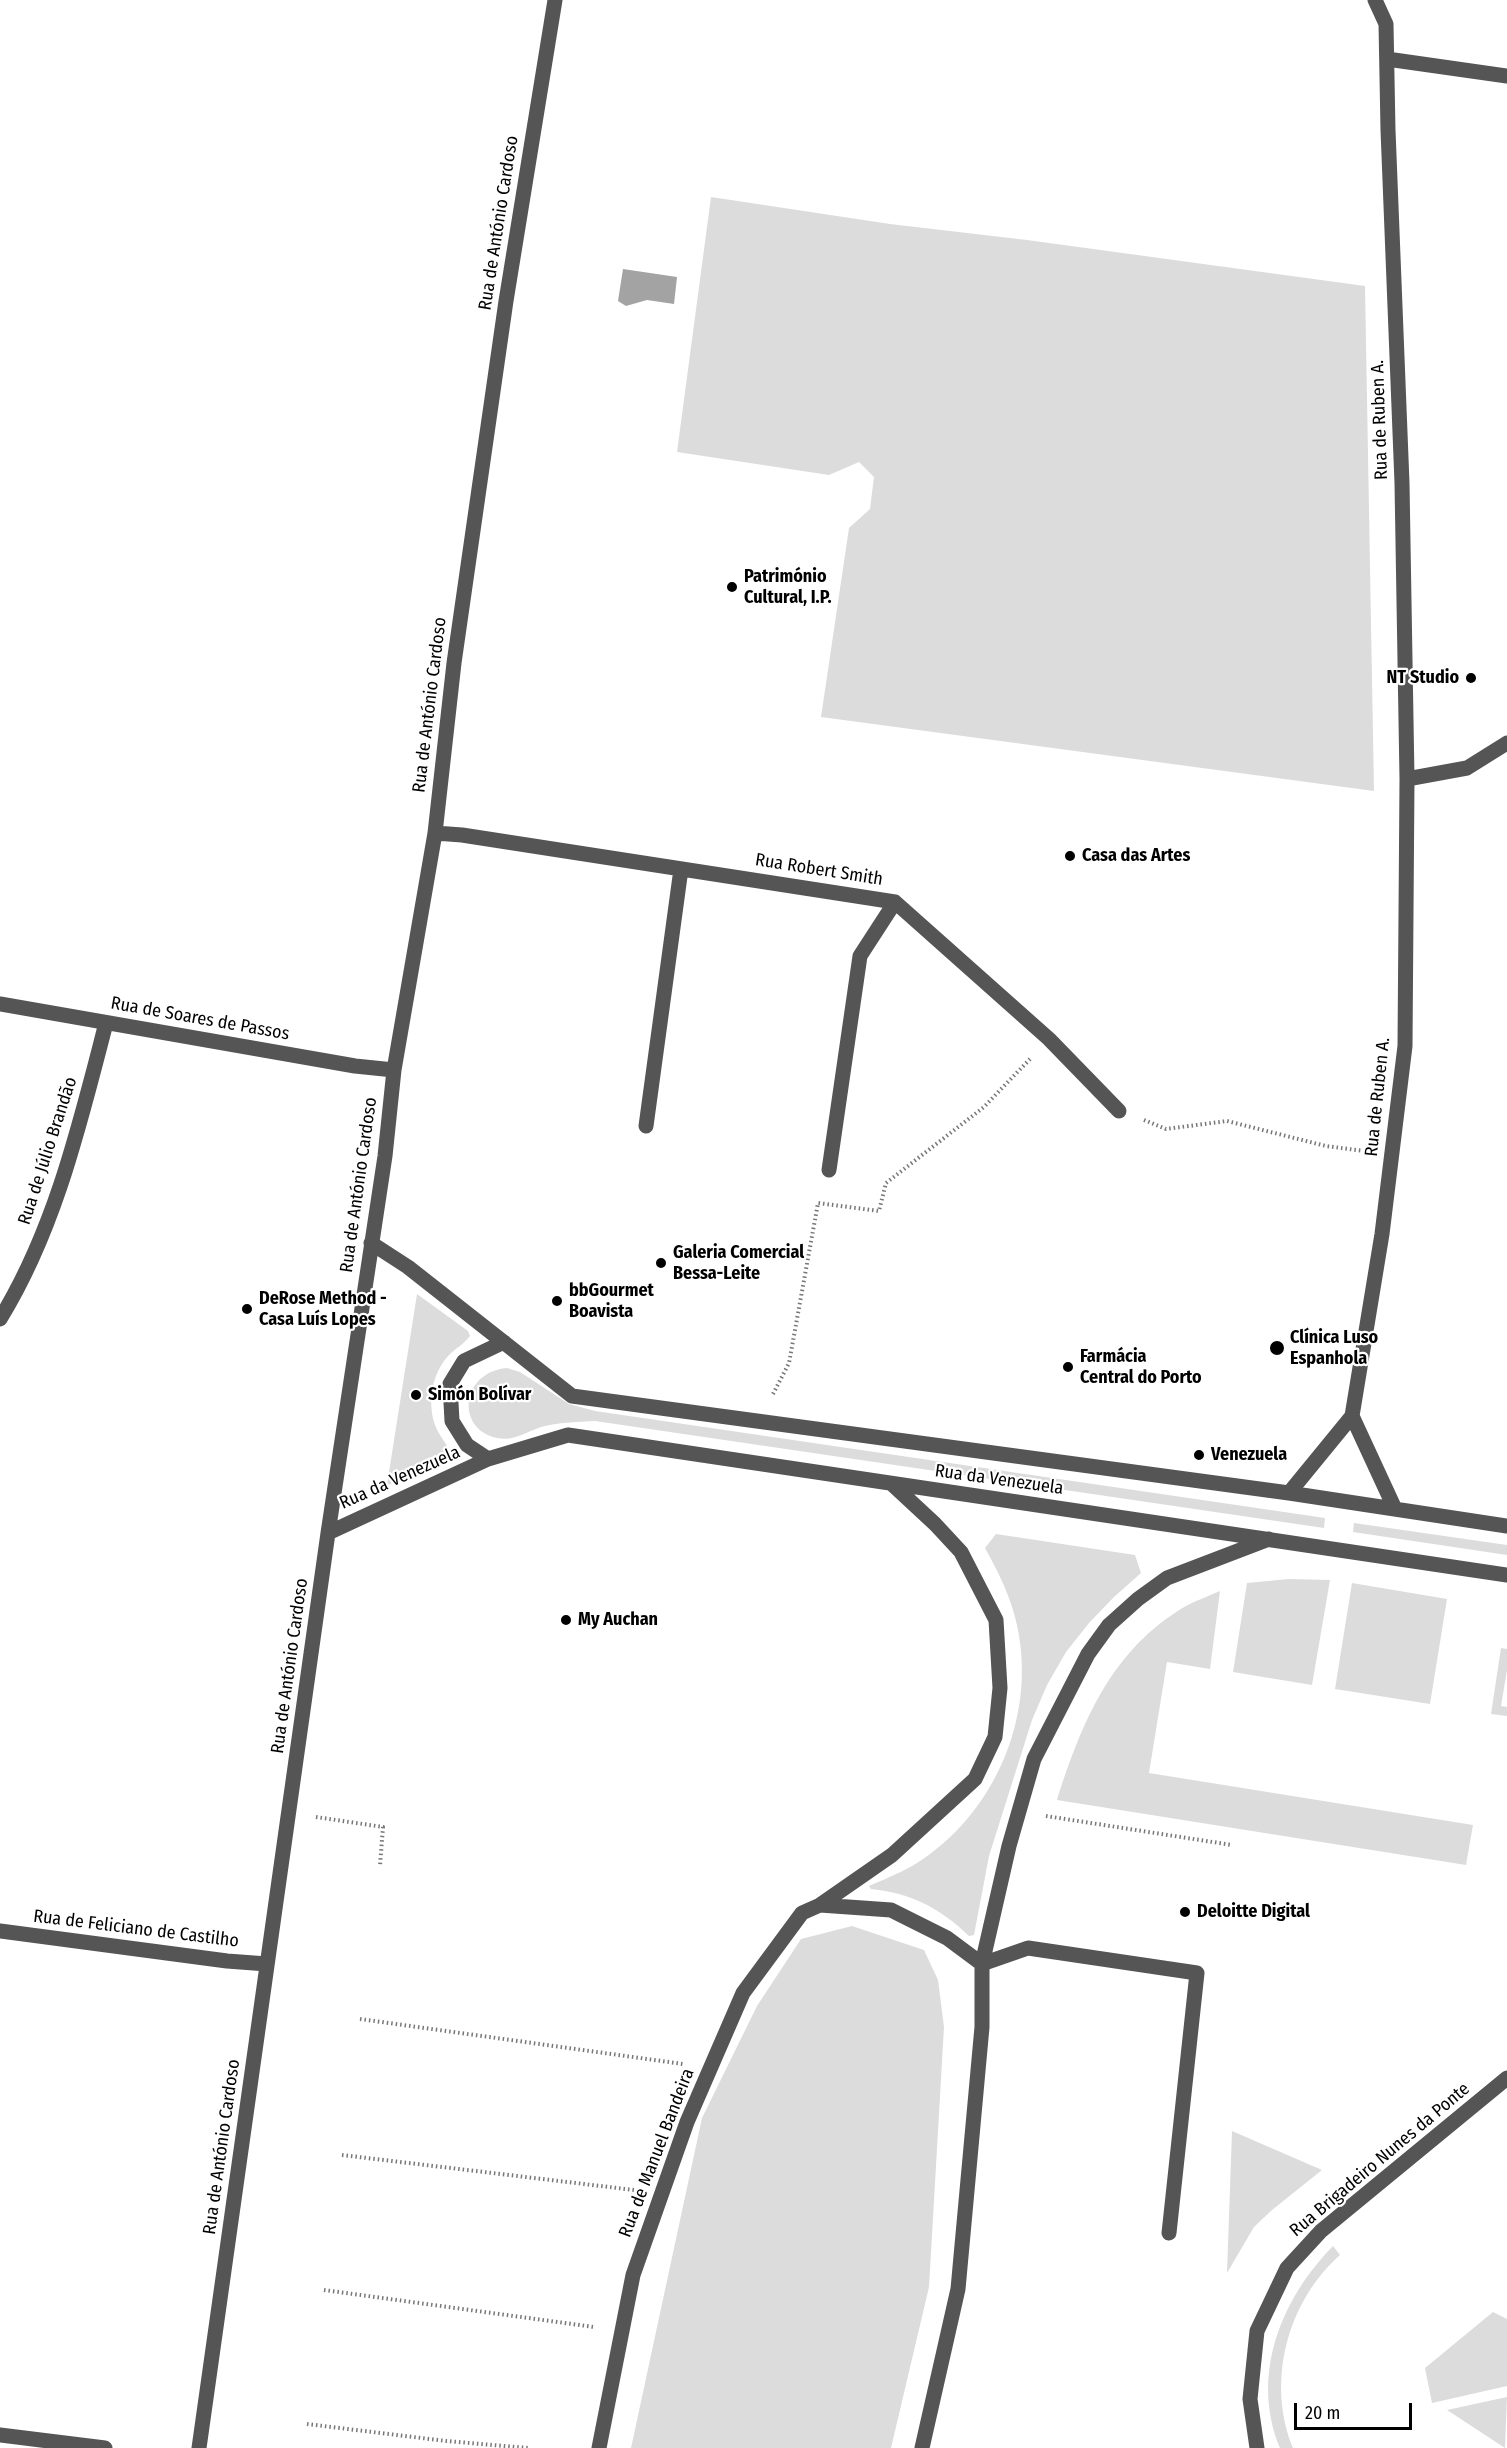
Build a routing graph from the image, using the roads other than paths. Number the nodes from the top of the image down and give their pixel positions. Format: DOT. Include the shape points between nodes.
graph roads {
  1 [pos="555,0"];
  2 [pos="1375,0"];
  3 [pos="1387,59"];
  4 [pos="1507,76"];
  5 [pos="1507,743"];
  6 [pos="1407,779"];
  7 [pos="435,833"];
  8 [pos="681,868"];
  9 [pos="895,902"];
  10 [pos="0,1004"];
  11 [pos="106,1023"];
  12 [pos="394,1070"];
  13 [pos="1119,1111"];
  14 [pos="646,1126"];
  15 [pos="829,1170"];
  16 [pos="372,1243"];
  17 [pos="0,1319"];
  18 [pos="504,1342"];
  19 [pos="1352,1416"];
  20 [pos="488,1459"];
  21 [pos="893,1485"];
  22 [pos="1289,1493"];
  23 [pos="1395,1509"];
  24 [pos="1507,1526"];
  25 [pos="328,1533"];
  26 [pos="1272,1538"];
  27 [pos="1507,1575"];
  28 [pos="820,1905"];
  29 [pos="0,1931"];
  30 [pos="267,1964"];
  31 [pos="982,1964"];
  32 [pos="1507,2078"];
  33 [pos="1169,2233"];
  34 [pos="0,2435"];
  35 [pos="105,2448"];
  36 [pos="199,2448"];
  37 [pos="599,2448"];
  38 [pos="922,2448"];
  39 [pos="1257,2448"];
  1 -- 7 [label="street, Rua de António Cardoso" via="502,324 454,663"];
  2 -- 3 [label="street, Rua de Ruben A." via="1386,24"];
  3 -- 4 [label="street"];
  3 -- 6 [label="street, Rua de Ruben A." via="1402,483"];
  5 -- 6 [label="street" via="1467,768"];
  6 -- 19 [label="street, Rua de Ruben A." via="1405,1046 1382,1234"];
  7 -- 8 [label="street, Rua Robert Smith"];
  7 -- 12 [label="street, Rua de António Cardoso"];
  8 -- 9 [label="street, Rua Robert Smith"];
  8 -- 14 [label="street"];
  9 -- 13 [label="street, Rua Robert Smith" via="1049,1039"];
  9 -- 15 [label="street" via="860,956"];
  10 -- 11 [label="street, Rua de Soares de Passos"];
  11 -- 12 [label="street, Rua de Soares de Passos"];
  11 -- 17 [label="street, Rua de Júlio Brandão" via="77,1134 46,1226"];
  12 -- 16 [label="street, Rua de António Cardoso"];
  16 -- 18 [label="street, Rua da Venezuela"];
  16 -- 25 [label="street, Rua de António Cardoso"];
  18 -- 20 [label="street, Rua da Venezuela" via="464,1361 450,1384 452,1421 467,1445"];
  18 -- 22 [label="street, Rua da Venezuela" via="572,1396"];
  19 -- 22 [label="street, Rua de Ruben A."];
  19 -- 23 [label="street"];
  20 -- 21 [label="street, Rua da Venezuela" via="568,1435"];
  20 -- 25 [label="street, Rua da Venezuela"];
  21 -- 26 [label="street, Rua da Venezuela"];
  21 -- 28 [label="street, Rua de Manuel Bandeira" via="961,1552 996,1620 1000,1688 995,1737 975,1779 892,1855"];
  22 -- 23 [label="street, Rua da Venezuela"];
  23 -- 24 [label="street, Rua da Venezuela"];
  25 -- 30 [label="street, Rua de António Cardoso"];
  26 -- 27 [label="street, Rua da Venezuela"];
  26 -- 31 [label="street" via="1167,1578 1109,1625 1088,1654 1034,1759 1009,1845"];
  28 -- 31 [label="street" via="891,1910 947,1938"];
  28 -- 37 [label="street, Rua de Manuel Bandeira" via="802,1913 742,1993 687,2122 633,2275"];
  29 -- 30 [label="street, Rua de Feliciano de Castilho"];
  30 -- 36 [label="street, Rua de António Cardoso"];
  31 -- 33 [label="street" via="1028,1948 1197,1973"];
  31 -- 38 [label="street" via="982,2027 958,2289"];
  32 -- 39 [label="street, Rua Brigadeiro Nunes da Ponte" via="1322,2231 1287,2268 1257,2331 1250,2399"];
  34 -- 35 [label="street"];
}
